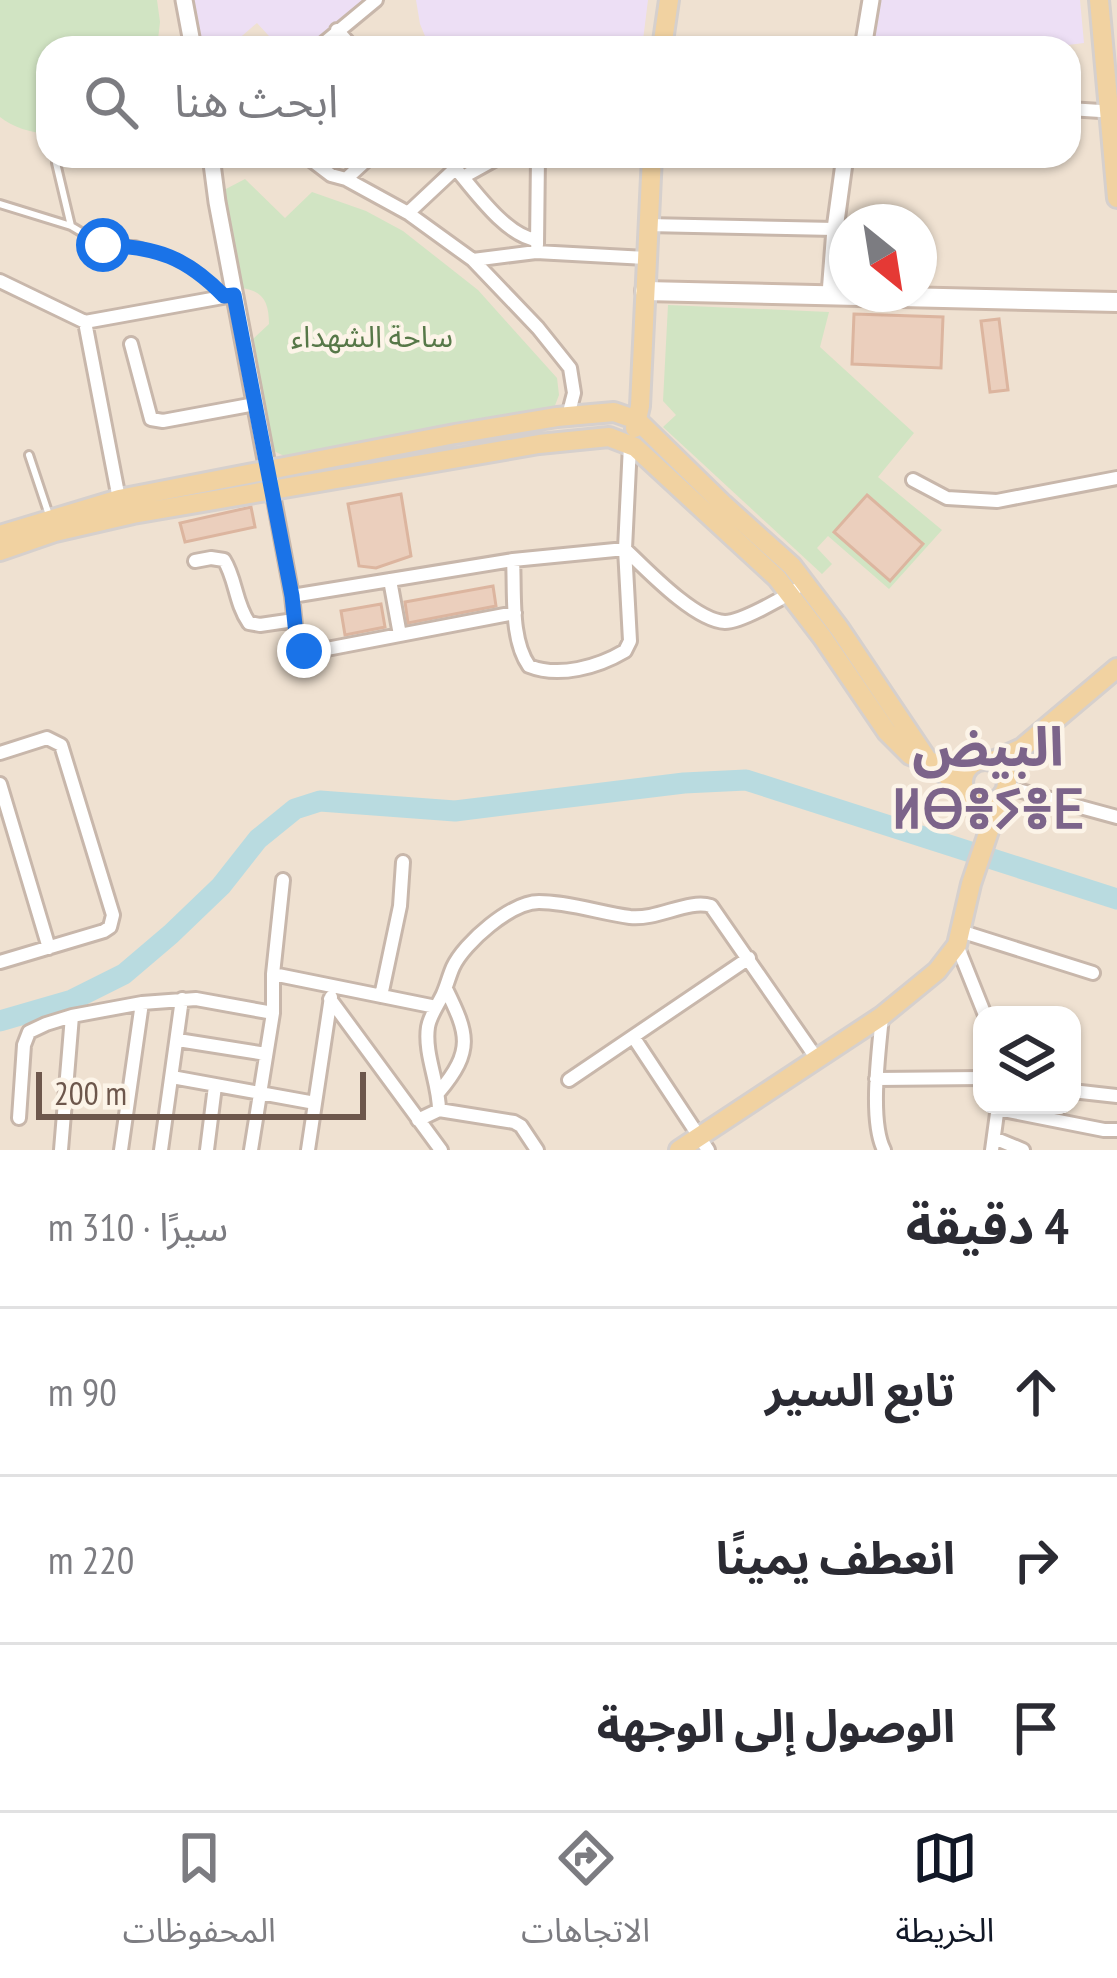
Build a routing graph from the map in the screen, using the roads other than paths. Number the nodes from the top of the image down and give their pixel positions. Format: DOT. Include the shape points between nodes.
graph roads {
  1 [pos="184,0"];
  2 [pos="376,0"];
  3 [pos="669,0"];
  4 [pos="871,0"];
  5 [pos="1099,0"];
  6 [pos="337,30"];
  7 [pos="191,36"];
  8 [pos="331,36"];
  9 [pos="342,36"];
  10 [pos="664,36"];
  11 [pos="864,36"];
  12 [pos="1081,110"];
  13 [pos="1112,112"];
  14 [pos="57,168"];
  15 [pos="213,168"];
  16 [pos="322,168"];
  17 [pos="358,168"];
  18 [pos="456,168"];
  19 [pos="470,168"];
  20 [pos="538,168"];
  21 [pos="651,168"];
  22 [pos="843,168"];
  23 [pos="460,172"];
  24 [pos="346,179"];
  25 [pos="1117,198"];
  26 [pos="0,204"];
  27 [pos="839,204"];
  28 [pos="408,213"];
  29 [pos="646,225"];
  30 [pos="71,226"];
  31 [pos="829,230"];
  32 [pos="537,246"];
  33 [pos="646,258"];
  34 [pos="473,260"];
  35 [pos="0,281"];
  36 [pos="645,291"];
  37 [pos="829,294"];
  38 [pos="229,296"];
  39 [pos="937,297"];
  40 [pos="1117,302"];
  41 [pos="85,322"];
  42 [pos="131,344"];
  43 [pos="255,404"];
  44 [pos="568,416"];
  45 [pos="637,420"];
  46 [pos="630,445"];
  47 [pos="29,455"];
  48 [pos="340,455"];
  49 [pos="342,477"];
  50 [pos="1117,478"];
  51 [pos="270,480"];
  52 [pos="913,480"];
  53 [pos="119,499"];
  54 [pos="52,526"];
  55 [pos="0,535"];
  56 [pos="625,549"];
  57 [pos="0,551"];
  58 [pos="513,560"];
  59 [pos="195,562"];
  60 [pos="390,580"];
  61 [pos="798,588"];
  62 [pos="292,596"];
  63 [pos="515,613"];
  64 [pos="294,620"];
  65 [pos="400,635"];
  66 [pos="1117,668"];
  67 [pos="0,752"];
  68 [pos="929,762"];
  69 [pos="969,766"];
  70 [pos="1001,780"];
  71 [pos="0,784"];
  72 [pos="963,788"];
  73 [pos="978,803"];
  74 [pos="1117,817"];
  75 [pos="988,829"];
  76 [pos="403,862"];
  77 [pos="283,880"];
  78 [pos="959,938"];
  79 [pos="49,948"];
  80 [pos="749,958"];
  81 [pos="0,962"];
  82 [pos="1093,973"];
  83 [pos="273,974"];
  84 [pos="446,989"];
  85 [pos="332,993"];
  86 [pos="381,996"];
  87 [pos="182,999"];
  88 [pos="142,1003"];
  89 [pos="982,1006"];
  90 [pos="436,1007"];
  91 [pos="273,1013"];
  92 [pos="72,1016"];
  93 [pos="882,1016"];
  94 [pos="634,1038"];
  95 [pos="178,1040"];
  96 [pos="266,1054"];
  97 [pos="817,1060"];
  98 [pos="172,1077"];
  99 [pos="973,1078"];
  100 [pos="876,1079"];
  101 [pos="569,1080"];
  102 [pos="215,1086"];
  103 [pos="439,1092"];
  104 [pos="1081,1092"];
  105 [pos="260,1093"];
  106 [pos="1117,1096"];
  107 [pos="315,1103"];
  108 [pos="439,1110"];
  109 [pos="997,1114"];
  110 [pos="1030,1114"];
  111 [pos="19,1118"];
  112 [pos="418,1120"];
  113 [pos="1117,1130"];
  114 [pos="703,1143"];
  115 [pos="993,1144"];
  116 [pos="879,1146"];
  117 [pos="434,1148"];
  118 [pos="62,1150"];
  119 [pos="121,1150"];
  120 [pos="160,1150"];
  121 [pos="207,1150"];
  122 [pos="251,1150"];
  123 [pos="308,1150"];
  124 [pos="537,1150"];
  125 [pos="680,1150"];
  126 [pos="1022,1150"];
  1 -- 7 [label="street"];
  2 -- 6 [label="street"];
  3 -- 10 [label="main road"];
  4 -- 11 [label="street"];
  5 -- 13 [label="main road"];
  6 -- 8 [label="street"];
  6 -- 9 [label="street"];
  12 -- 13 [label="street"];
  13 -- 25 [label="main road"];
  14 -- 30 [label="lane"];
  15 -- 38 [label="street"];
  16 -- 24 [label="street"];
  17 -- 24 [label="street"];
  18 -- 23 [label="street"];
  19 -- 23 [label="street"];
  20 -- 32 [label="street"];
  21 -- 29 [label="main road"];
  22 -- 27 [label="street"];
  23 -- 28 [label="street"];
  23 -- 32 [label="street"];
  24 -- 28 [label="street"];
  26 -- 30 [label="lane"];
  28 -- 34 [label="street"];
  29 -- 31 [label="street"];
  29 -- 33 [label="main road"];
  30 -- 38 [label="lane" via="103,245 135,245 176,259"];
  32 -- 33 [label="street"];
  32 -- 34 [label="street"];
  33 -- 36 [label="main road"];
  34 -- 44 [label="street" via="570,368"];
  35 -- 41 [label="street"];
  36 -- 37 [label="main road"];
  36 -- 45 [label="main road"];
  38 -- 41 [label="street"];
  38 -- 43 [label="street"];
  39 -- 40 [label="main road"];
  41 -- 53 [label="street"];
  42 -- 43 [label="street" via="151,419"];
  43 -- 51 [label="street"];
  44 -- 45 [label="main road" via="614,412"];
  44 -- 48 [label="main road"];
  45 -- 46 [label="main road"];
  45 -- 61 [label="main road" via="792,566"];
  46 -- 49 [label="main road" via="609,437 539,443"];
  46 -- 56 [label="street"];
  46 -- 61 [label="main road"];
  47 -- 54 [label="lane"];
  48 -- 49 [label="main road"];
  48 -- 51 [label="main road"];
  49 -- 51 [label="main road"];
  50 -- 52 [label="street" via="997,501 947,498"];
  51 -- 53 [label="main road"];
  51 -- 54 [label="main road"];
  51 -- 62 [label="street"];
  53 -- 54 [label="main road"];
  54 -- 55 [label="main road"];
  54 -- 57 [label="main road"];
  56 -- 58 [label="street"];
  56 -- 61 [label="street" via="686,603 722,622"];
  56 -- 63 [label="street" via="630,641 621,654 588,667 536,670 525,662"];
  58 -- 60 [label="street"];
  58 -- 63 [label="street"];
  59 -- 64 [label="street" via="224,560 249,623"];
  60 -- 62 [label="street"];
  60 -- 65 [label="street"];
  61 -- 68 [label="main road" via="887,732"];
  62 -- 64 [label="street"];
  63 -- 65 [label="street"];
  64 -- 65 [label="street" via="304,651"];
  66 -- 70 [label="main road" via="1022,748"];
  67 -- 79 [label="street" via="47,738 61,745 110,901 110,927"];
  68 -- 69 [label="main road"];
  68 -- 72 [label="main road"];
  69 -- 70 [label="main road" via="982,759"];
  69 -- 72 [label="main road"];
  70 -- 73 [label="main road" via="990,804"];
  70 -- 74 [label="street"];
  70 -- 75 [label="main road"];
  71 -- 79 [label="street"];
  72 -- 73 [label="main road"];
  73 -- 75 [label="main road"];
  75 -- 78 [label="main road"];
  76 -- 86 [label="street"];
  77 -- 83 [label="street"];
  78 -- 82 [label="street"];
  78 -- 89 [label="street"];
  78 -- 93 [label="main road" via="937,970"];
  79 -- 81 [label="street"];
  80 -- 84 [label="street" via="706,904 635,917 534,902 482,932 460,955"];
  80 -- 94 [label="street"];
  80 -- 97 [label="street"];
  83 -- 85 [label="street"];
  83 -- 91 [label="street"];
  84 -- 90 [label="street"];
  84 -- 103 [label="street" via="465,1040"];
  85 -- 86 [label="street"];
  85 -- 107 [label="street"];
  85 -- 112 [label="street"];
  86 -- 90 [label="street"];
  87 -- 88 [label="street"];
  87 -- 91 [label="street"];
  87 -- 95 [label="street"];
  88 -- 92 [label="street"];
  88 -- 119 [label="street"];
  90 -- 103 [label="street" via="428,1032"];
  91 -- 96 [label="street"];
  92 -- 111 [label="street" via="26,1036"];
  92 -- 118 [label="street"];
  93 -- 97 [label="main road"];
  93 -- 100 [label="street"];
  94 -- 101 [label="street"];
  94 -- 114 [label="street"];
  95 -- 96 [label="street"];
  95 -- 98 [label="street"];
  96 -- 105 [label="street"];
  97 -- 114 [label="main road"];
  98 -- 102 [label="street"];
  98 -- 120 [label="street"];
  99 -- 100 [label="street"];
  100 -- 116 [label="street"];
  102 -- 105 [label="street"];
  102 -- 121 [label="street"];
  103 -- 108 [label="street"];
  104 -- 106 [label="street"];
  105 -- 107 [label="street"];
  105 -- 122 [label="street"];
  107 -- 123 [label="street"];
  108 -- 112 [label="street"];
  108 -- 124 [label="street" via="514,1122"];
  109 -- 115 [label="street"];
  110 -- 113 [label="street"];
  112 -- 117 [label="street"];
  114 -- 125 [label="main road"];
  115 -- 126 [label="street"];
}
